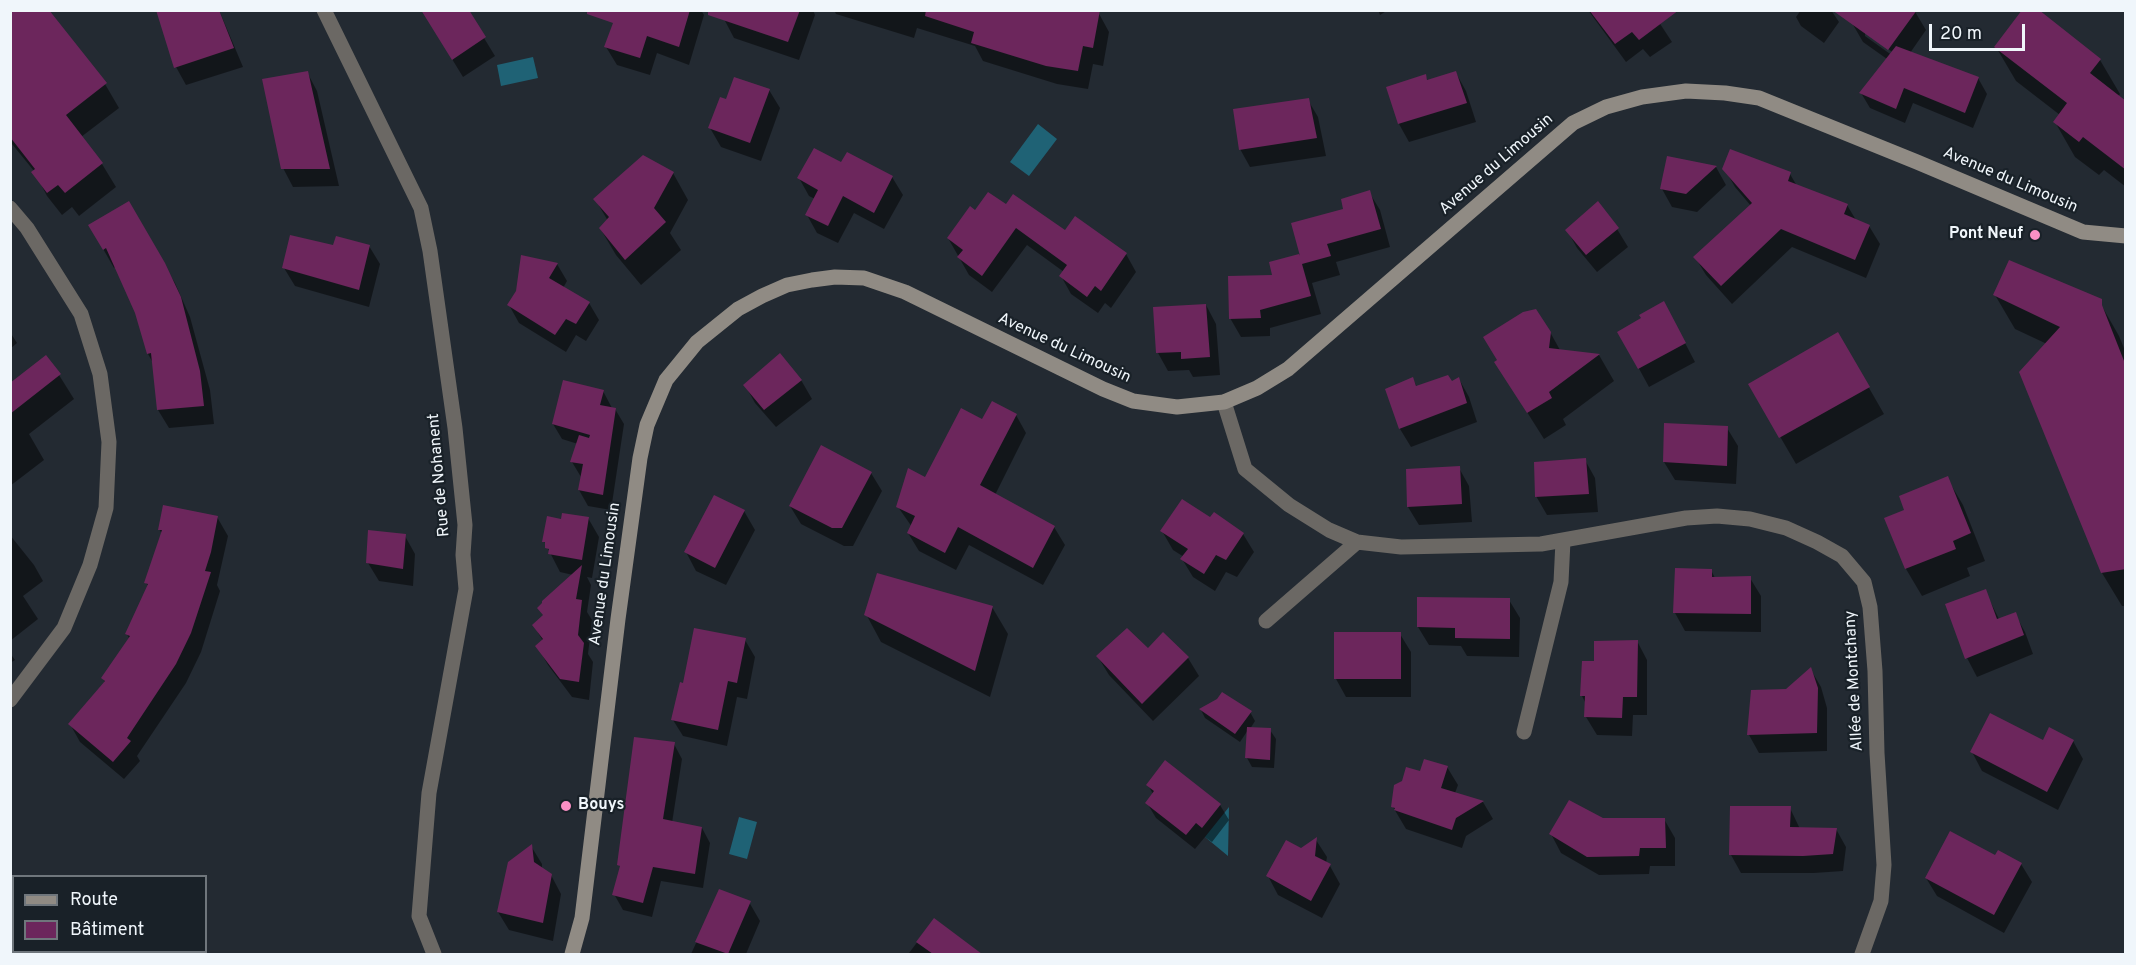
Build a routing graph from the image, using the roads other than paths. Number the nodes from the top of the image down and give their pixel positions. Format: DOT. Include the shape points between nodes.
graph roads {
  1 [pos="324,10"];
  2 [pos="10,208"];
  3 [pos="2126,236"];
  4 [pos="1224,402"];
  5 [pos="1563,541"];
  6 [pos="1357,542"];
  7 [pos="1266,621"];
  8 [pos="10,700"];
  9 [pos="1524,732"];
  10 [pos="434,954"];
  11 [pos="572,954"];
  12 [pos="1862,954"];
  1 -- 10 [label="street, Rue de Nohanent" via="420,208 430,251 455,428 465,525 466,589 429,793 419,916"];
  2 -- 8 [label="street" via="81,314 100,374 109,442 106,508 90,565 64,628"];
  3 -- 4 [label="main road, Avenue du Limousin" via="2083,232 1759,98 1686,91 1641,97 1606,107 1574,123 1288,369"];
  4 -- 6 [label="street, Allée de Montchany" via="1245,469 1289,505"];
  4 -- 11 [label="main road, Avenue du Limousin" via="1177,407 1133,401 905,292 864,278 835,277 787,285 738,309 697,342 666,381 647,425 640,458 582,918"];
  5 -- 6 [label="street, Allée de Montchany" via="1479,547 1401,547"];
  5 -- 9 [label="street" via="1562,582"];
  5 -- 12 [label="street, Allée de Montchany" via="1686,518 1750,519 1786,528 1842,556 1864,582 1875,671 1884,865 1881,901"];
  6 -- 7 [label="street"];
}
